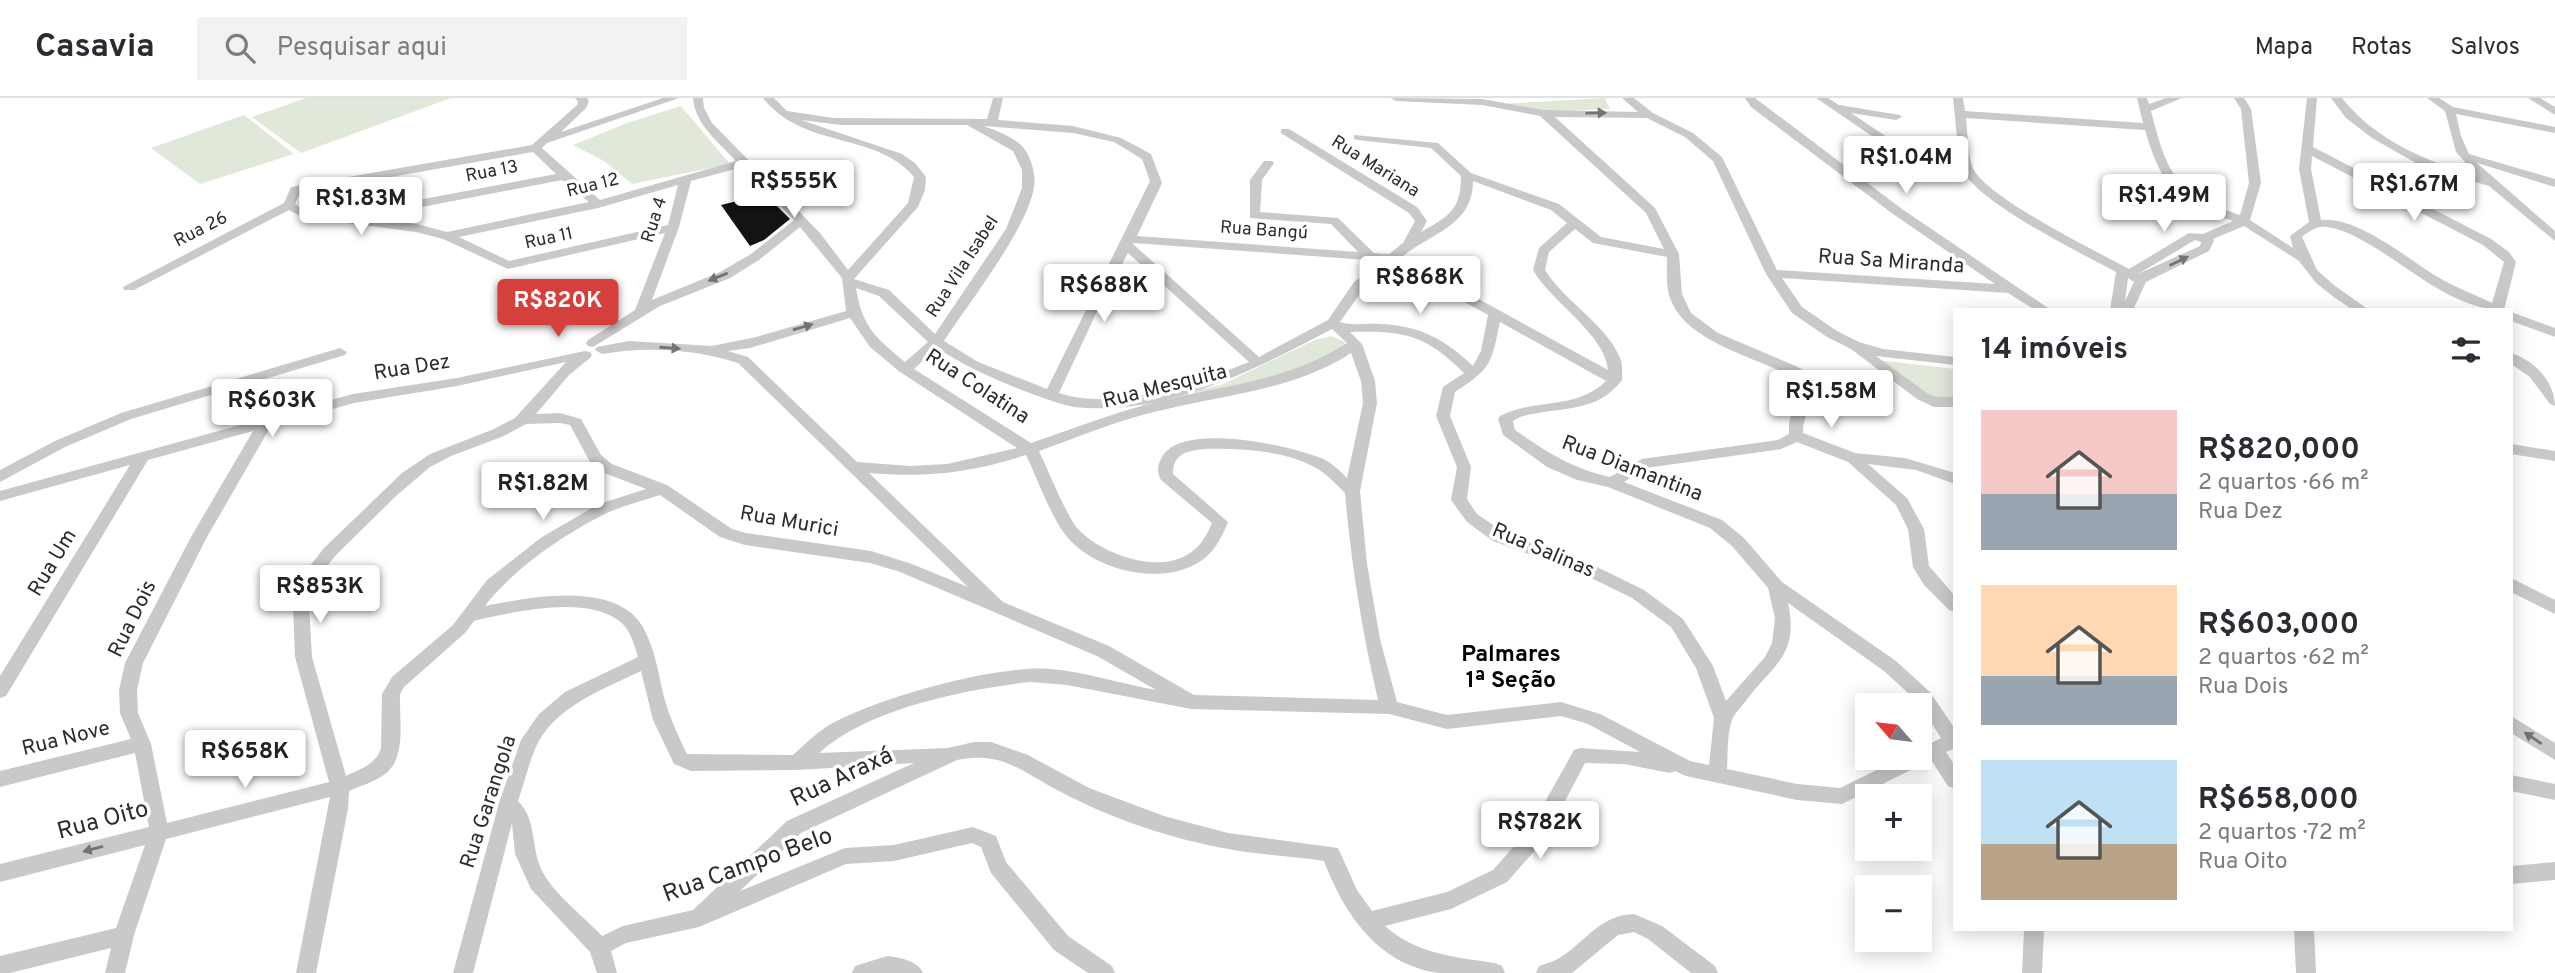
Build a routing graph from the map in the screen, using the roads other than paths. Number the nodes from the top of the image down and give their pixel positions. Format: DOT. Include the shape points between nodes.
graph roads {
  1 [pos="580,98"];
  2 [pos="674,98"];
  3 [pos="698,98"];
  4 [pos="768,98"];
  5 [pos="998,98"];
  6 [pos="1396,98"];
  7 [pos="1523,98"];
  8 [pos="1627,98"];
  9 [pos="1750,98"];
  10 [pos="1821,98"];
  11 [pos="1958,98"];
  12 [pos="2177,98"];
  13 [pos="2239,98"];
  14 [pos="2312,98"];
  15 [pos="2336,98"];
  16 [pos="2432,98"];
  17 [pos="2533,98"];
  18 [pos="1446,99"];
  19 [pos="1482,102"];
  20 [pos="2144,104"];
  21 [pos="1835,107"];
  22 [pos="2450,110"];
  23 [pos="2555,112"];
  24 [pos="783,113"];
  25 [pos="1543,113"];
  26 [pos="1960,114"];
  27 [pos="1649,115"];
  28 [pos="1896,117"];
  29 [pos="967,122"];
  30 [pos="992,123"];
  31 [pos="2149,127"];
  32 [pos="2555,130"];
  33 [pos="1285,131"];
  34 [pos="1358,137"];
  35 [pos="540,144"];
  36 [pos="2306,148"];
  37 [pos="2462,155"];
  38 [pos="1965,161"];
  39 [pos="745,162"];
  40 [pos="1268,163"];
  41 [pos="1467,175"];
  42 [pos="564,176"];
  43 [pos="686,178"];
  44 [pos="2555,183"];
  45 [pos="2493,184"];
  46 [pos="598,204"];
  47 [pos="289,205"];
  48 [pos="344,218"];
  49 [pos="2244,221"];
  50 [pos="799,222"];
  51 [pos="2315,222"];
  52 [pos="1573,224"];
  53 [pos="673,227"];
  54 [pos="447,236"];
  55 [pos="816,236"];
  56 [pos="2555,237"];
  57 [pos="776,241"];
  58 [pos="1129,242"];
  59 [pos="1408,245"];
  60 [pos="1673,254"];
  61 [pos="1369,256"];
  62 [pos="1395,258"];
  63 [pos="2301,258"];
  64 [pos="1772,274"];
  65 [pos="2130,275"];
  66 [pos="848,280"];
  67 [pos="129,287"];
  68 [pos="2008,289"];
  69 [pos="655,303"];
  70 [pos="2041,308"];
  71 [pos="2121,308"];
  72 [pos="2122,308"];
  73 [pos="2362,308"];
  74 [pos="2493,308"];
  75 [pos="2498,308"];
  76 [pos="641,311"];
  77 [pos="1495,312"];
  78 [pos="853,313"];
  79 [pos="2513,317"];
  80 [pos="1336,325"];
  81 [pos="2555,333"];
  82 [pos="754,341"];
  83 [pos="936,342"];
  84 [pos="1355,344"];
  85 [pos="629,345"];
  86 [pos="1854,345"];
  87 [pos="712,350"];
  88 [pos="590,351"];
  89 [pos="340,352"];
  90 [pos="2513,358"];
  91 [pos="743,360"];
  92 [pos="1953,361"];
  93 [pos="1258,363"];
  94 [pos="905,369"];
  95 [pos="552,370"];
  96 [pos="1474,374"];
  97 [pos="1615,380"];
  98 [pos="1051,395"];
  99 [pos="2555,401"];
  100 [pos="1953,402"];
  101 [pos="524,419"];
  102 [pos="266,422"];
  103 [pos="1796,436"];
  104 [pos="2513,449"];
  105 [pos="1031,450"];
  106 [pos="2555,456"];
  107 [pos="1853,457"];
  108 [pos="142,458"];
  109 [pos="855,467"];
  110 [pos="0,477"];
  111 [pos="1953,478"];
  112 [pos="1612,483"];
  113 [pos="662,489"];
  114 [pos="1352,491"];
  115 [pos="1,498"];
  116 [pos="2513,585"];
  117 [pos="1776,586"];
  118 [pos="1953,604"];
  119 [pos="997,606"];
  120 [pos="2555,608"];
  121 [pos="470,616"];
  122 [pos="646,661"];
  123 [pos="0,691"];
  124 [pos="1191,702"];
  125 [pos="1389,708"];
  126 [pos="1723,718"];
  127 [pos="2513,724"];
  128 [pos="1953,739"];
  129 [pos="142,744"];
  130 [pos="1932,751"];
  131 [pos="954,753"];
  132 [pos="2555,753"];
  133 [pos="797,762"];
  134 [pos="1932,762"];
  135 [pos="1686,768"];
  136 [pos="1894,770"];
  137 [pos="1717,773"];
  138 [pos="0,779"];
  139 [pos="1953,779"];
  140 [pos="2513,784"];
  141 [pos="340,786"];
  142 [pos="2551,795"];
  143 [pos="508,803"];
  144 [pos="159,832"];
  145 [pos="2555,871"];
  146 [pos="0,873"];
  147 [pos="2513,875"];
  148 [pos="699,918"];
  149 [pos="1366,922"];
  150 [pos="2034,931"];
  151 [pos="2304,931"];
  152 [pos="124,935"];
  153 [pos="598,947"];
  154 [pos="0,966"];
  155 [pos="115,973"];
  156 [pos="306,973"];
  157 [pos="463,973"];
  158 [pos="607,973"];
  159 [pos="862,973"];
  160 [pos="913,973"];
  161 [pos="1105,973"];
  162 [pos="1494,973"];
  163 [pos="1546,973"];
  164 [pos="1708,973"];
  165 [pos="2032,973"];
  166 [pos="2306,973"];
  1 -- 35 [label="street" via="582,106"];
  2 -- 35 [label="street"];
  3 -- 39 [label="street" via="707,124"];
  4 -- 24 [label="street"];
  5 -- 30 [label="street"];
  6 -- 18 [label="street"];
  7 -- 19 [label="street"];
  8 -- 27 [label="street"];
  9 -- 68 [label="street" via="1879,198"];
  10 -- 21 [label="street"];
  11 -- 26 [label="street"];
  12 -- 20 [label="street"];
  13 -- 49 [label="street" via="2246,109 2255,183"];
  14 -- 36 [label="street"];
  15 -- 45 [label="street" via="2359,123 2407,155"];
  16 -- 22 [label="street"];
  17 -- 23 [label="street"];
  18 -- 19 [label="street"];
  19 -- 25 [label="street"];
  20 -- 31 [label="street"];
  21 -- 28 [label="street"];
  21 -- 38 [label="street" via="1895,147"];
  22 -- 32 [label="street"];
  22 -- 37 [label="street"];
  24 -- 29 [label="street" via="840,122"];
  24 -- 66 [label="street" via="802,125 904,161 920,177 914,204"];
  25 -- 27 [label="street, one-way"];
  25 -- 60 [label="street" via="1651,211"];
  26 -- 31 [label="street"];
  26 -- 38 [label="street"];
  27 -- 64 [label="street" via="1689,135 1718,159"];
  29 -- 30 [label="street"];
  29 -- 83 [label="street, Rua Vila Isabel" via="1018,149 1028,170 1028,188 1012,229"];
  30 -- 58 [label="street" via="1082,130 1123,140 1144,154 1153,164 1157,181"];
  31 -- 49 [label="street" via="2173,187 2203,207"];
  33 -- 59 [label="street, Rua Mariana" via="1413,210 1421,221"];
  34 -- 41 [label="street" via="1434,145"];
  35 -- 42 [label="street"];
  35 -- 47 [label="street" via="295,190"];
  36 -- 51 [label="street" via="2305,169"];
  36 -- 75 [label="street" via="2505,255 2510,262"];
  37 -- 44 [label="street"];
  37 -- 45 [label="street"];
  38 -- 65 [label="street" via="1979,184 1996,199"];
  39 -- 43 [label="street, Rua 12"];
  39 -- 50 [label="street"];
  40 -- 61 [label="street" via="1256,180 1254,215 1334,221"];
  41 -- 52 [label="street" via="1555,207"];
  41 -- 59 [label="street" via="1461,210"];
  42 -- 46 [label="street"];
  42 -- 48 [label="street, Rua 13"];
  43 -- 46 [label="street, Rua 12"];
  43 -- 53 [label="street, Rua 4"];
  45 -- 56 [label="street"];
  46 -- 54 [label="street, Rua 12"];
  47 -- 48 [label="street, Rua 11" via="302,213"];
  47 -- 67 [label="street, Rua 26"];
  48 -- 54 [label="street, Rua 11"];
  49 -- 63 [label="street"];
  49 -- 65 [label="street" via="2204,237 2208,241 2205,248"];
  50 -- 55 [label="street"];
  50 -- 57 [label="street"];
  51 -- 63 [label="street" via="2296,236"];
  51 -- 74 [label="street" via="2342,226 2364,236 2437,281"];
  52 -- 60 [label="street" via="1611,245"];
  52 -- 97 [label="street" via="1542,251 1539,270 1614,359"];
  53 -- 54 [label="street, Rua 11" via="508,265"];
  53 -- 76 [label="street, Rua 4"];
  55 -- 57 [label="street"];
  55 -- 66 [label="street"];
  57 -- 69 [label="street, one-way" via="725,275"];
  58 -- 61 [label="street, Rua Bangú"];
  58 -- 93 [label="street"];
  58 -- 98 [label="street"];
  59 -- 62 [label="street"];
  60 -- 103 [label="street" via="1675,294 1686,315 1713,336 1809,380"];
  61 -- 62 [label="street, Rua Bangú"];
  62 -- 77 [label="street"];
  62 -- 80 [label="street" via="1359,285"];
  63 -- 73 [label="street" via="2324,285"];
  64 -- 68 [label="street, Rua Sa Miranda"];
  64 -- 86 [label="street" via="1797,310"];
  65 -- 71 [label="street"];
  65 -- 72 [label="street" via="2140,286"];
  66 -- 78 [label="street"];
  66 -- 83 [label="street" via="884,293"];
  68 -- 70 [label="street"];
  69 -- 76 [label="street"];
  69 -- 85 [label="street" via="628,334"];
  76 -- 88 [label="street"];
  77 -- 96 [label="street, Rua Salinas" via="1488,361"];
  77 -- 97 [label="street"];
  82 -- 78 [label="street, one-way"];
  78 -- 94 [label="street, Rua Colatina" via="875,344"];
  79 -- 81 [label="street"];
  80 -- 84 [label="street"];
  80 -- 93 [label="street"];
  80 -- 96 [label="street" via="1420,334 1441,345"];
  82 -- 87 [label="street"];
  82 -- 91 [label="street" via="742,349"];
  83 -- 94 [label="street, Rua Vila Isabel"];
  83 -- 98 [label="street" via="973,365"];
  84 -- 105 [label="street, Rua Mesquita" via="1318,369 1139,411"];
  84 -- 114 [label="street" via="1370,403"];
  85 -- 87 [label="street, one-way"];
  85 -- 88 [label="street"];
  86 -- 92 [label="street"];
  86 -- 100 [label="street" via="1922,396 1934,402"];
  87 -- 91 [label="street"];
  88 -- 95 [label="street"];
  89 -- 110 [label="street" via="126,416 60,444"];
  90 -- 99 [label="street" via="2535,374"];
  91 -- 109 [label="street"];
  93 -- 98 [label="street" via="1157,396 1098,404"];
  94 -- 105 [label="street, Rua Colatina"];
  95 -- 101 [label="street"];
  95 -- 102 [label="street, Rua Dez" via="353,399"];
  96 -- 126 [label="street, Rua Salinas" via="1448,390 1443,416 1464,467 1459,500 1472,518 1499,537 1587,569 1638,594 1677,623 1704,666"];
  97 -- 112 [label="street, Rua Diamantina" via="1594,398 1515,412 1505,419 1508,432 1552,463"];
  101 -- 113 [label="street, Rua Murici" via="576,422 595,458 607,468"];
  101 -- 141 [label="street" via="443,453 411,473 326,557 307,583 300,609 302,651"];
  102 -- 108 [label="street, Rua Dez"];
  102 -- 129 [label="street, Rua Dois" via="199,537 134,663 129,712"];
  103 -- 107 [label="street"];
  103 -- 112 [label="street" via="1781,444 1643,464"];
  104 -- 106 [label="street"];
  105 -- 109 [label="street, Rua Mesquita" via="954,468"];
  105 -- 114 [label="street, Rua Colatina" via="1070,530 1117,562 1147,566 1191,560 1211,543 1220,522 1166,476 1165,464 1173,453 1190,445 1291,453 1321,464"];
  107 -- 111 [label="street" via="1909,462"];
  107 -- 118 [label="street" via="1902,502 1916,529 1921,567"];
  108 -- 115 [label="street, Rua Dez"];
  108 -- 123 [label="street, Rua Um"];
  109 -- 119 [label="street"];
  112 -- 117 [label="street, Rua Diamantina" via="1716,524"];
  113 -- 119 [label="street, Rua Murici" via="726,533 871,557"];
  113 -- 121 [label="street" via="604,508 548,541 493,584"];
  114 -- 125 [label="street" via="1359,564"];
  116 -- 120 [label="street"];
  117 -- 126 [label="street" via="1783,618 1780,643 1772,661"];
  117 -- 128 [label="street, Rua Diamantina" via="1890,666 1924,697"];
  119 -- 124 [label="street, Rua Murici" via="1103,651"];
  121 -- 122 [label="street" via="534,603 595,604 625,617 637,628"];
  121 -- 141 [label="street, Rua Oito" via="409,670 391,694 386,761"];
  122 -- 133 [label="street" via="660,715 680,759 711,764"];
  122 -- 143 [label="street, Rua Garangola" via="571,698 545,719 527,745"];
  124 -- 125 [label="street"];
  124 -- 133 [label="street" via="1049,676 1014,678 914,699 834,731"];
  125 -- 135 [label="street" via="1447,722 1561,709 1594,719"];
  126 -- 137 [label="street, Rua Salinas"];
  132 -- 127 [label="street, one-way"];
  128 -- 130 [label="street"];
  129 -- 138 [label="street, Rua Nove"];
  129 -- 144 [label="street, Rua Dois"];
  131 -- 133 [label="street"];
  131 -- 148 [label="street, Rua Araxá" via="794,827"];
  131 -- 149 [label="street" via="975,747 1004,752 1080,793 1215,839 1331,854"];
  134 -- 139 [label="street"];
  135 -- 137 [label="street"];
  135 -- 149 [label="street" via="1580,755 1538,833 1500,876 1451,900"];
  136 -- 137 [label="street" via="1842,796 1797,792"];
  140 -- 142 [label="street"];
  141 -- 144 [label="street, Rua Oito"];
  141 -- 156 [label="street"];
  143 -- 153 [label="street" via="521,816 525,854 538,883"];
  143 -- 157 [label="street, Rua Garangola"];
  144 -- 146 [label="street, Rua Oito, one-way"];
  144 -- 152 [label="street, Rua Dois"];
  145 -- 147 [label="street"];
  148 -- 153 [label="street, Rua Campo Belo" via="623,935"];
  148 -- 161 [label="street, Rua Campo Belo" via="845,856 894,853 973,835 989,842 998,867 1061,943"];
  149 -- 162 [label="street" via="1403,951 1450,966"];
  150 -- 165 [label="street"];
  151 -- 166 [label="street"];
  152 -- 154 [label="street"];
  152 -- 155 [label="street, Rua Dois"];
  153 -- 158 [label="street"];
  159 -- 160 [label="street" via="885,964"];
  163 -- 164 [label="street" via="1563,968 1610,926 1632,923 1648,928"];
}
